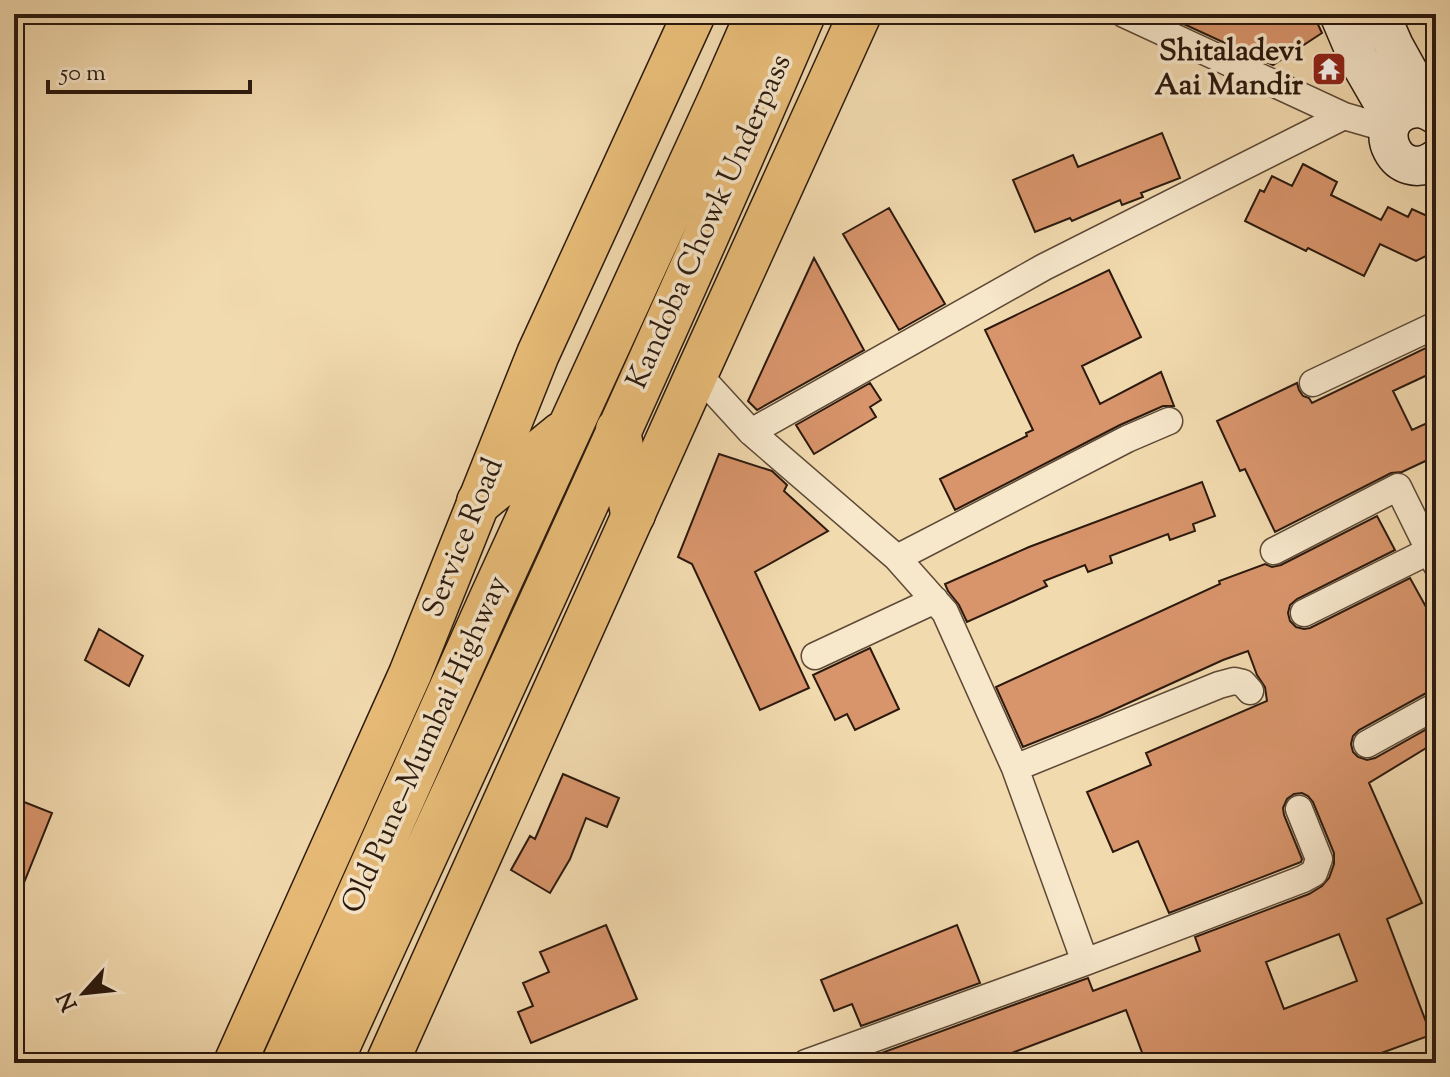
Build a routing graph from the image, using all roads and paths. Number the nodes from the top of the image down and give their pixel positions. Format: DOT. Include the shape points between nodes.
graph roads {
  1 [pos="694,14"];
  2 [pos="758,14"];
  3 [pos="803,14"];
  4 [pos="860,14"];
  5 [pos="1124,14"];
  6 [pos="1339,14"];
  7 [pos="1380,14"];
  8 [pos="1433,113"];
  9 [pos="1344,116"];
  10 [pos="1391,125"];
  11 [pos="1432,167"];
  12 [pos="1436,325"];
  13 [pos="697,373"];
  14 [pos="1313,383"];
  15 [pos="1169,421"];
  16 [pos="570,427"];
  17 [pos="618,430"];
  18 [pos="751,432"];
  19 [pos="479,502"];
  20 [pos="633,514"];
  21 [pos="1274,551"];
  22 [pos="897,558"];
  23 [pos="1433,558"];
  24 [pos="935,600"];
  25 [pos="1304,613"];
  26 [pos="815,656"];
  27 [pos="1250,691"];
  28 [pos="1436,706"];
  29 [pos="1367,744"];
  30 [pos="1015,768"];
  31 [pos="1299,809"];
  32 [pos="1085,962"];
  33 [pos="235,1063"];
  34 [pos="284,1063"];
  35 [pos="330,1063"];
  36 [pos="387,1063"];
  37 [pos="806,1063"];
  1 -- 19 [label="main road, Service Road" via="538,354"];
  2 -- 16 [label="highway, Kandoba Chowk Underpass"];
  3 -- 17 [label="highway, Kandoba Chowk Underpass"];
  4 -- 13 [label="main road"];
  5 -- 9 [label="street"];
  6 -- 10 [label="main road"];
  7 -- 8 [label="main road"];
  8 -- 10 [label="main road" via="1410,109"];
  9 -- 10 [label="street"];
  9 -- 18 [label="street" via="1044,267"];
  10 -- 11 [label="main road" via="1388,139 1396,157 1405,164"];
  12 -- 14 [label="street"];
  13 -- 18 [label="street"];
  13 -- 20 [label="main road"];
  15 -- 22 [label="street"];
  16 -- 19 [label="highway"];
  16 -- 34 [label="highway, Old Pune–Mumbai Highway"];
  17 -- 20 [label="highway"];
  17 -- 35 [label="highway, Old Pune–Mumbai Highway"];
  18 -- 22 [label="street"];
  19 -- 33 [label="main road, Service Road" via="410,674"];
  20 -- 36 [label="main road"];
  21 -- 23 [label="street" via="1398,487"];
  22 -- 24 [label="street"];
  23 -- 25 [label="street"];
  24 -- 26 [label="street"];
  24 -- 30 [label="street"];
  27 -- 30 [label="street" via="1234,681 1219,685"];
  28 -- 29 [label="street"];
  30 -- 32 [label="street"];
  31 -- 32 [label="street" via="1319,859 1314,873"];
  32 -- 37 [label="street"];
}
